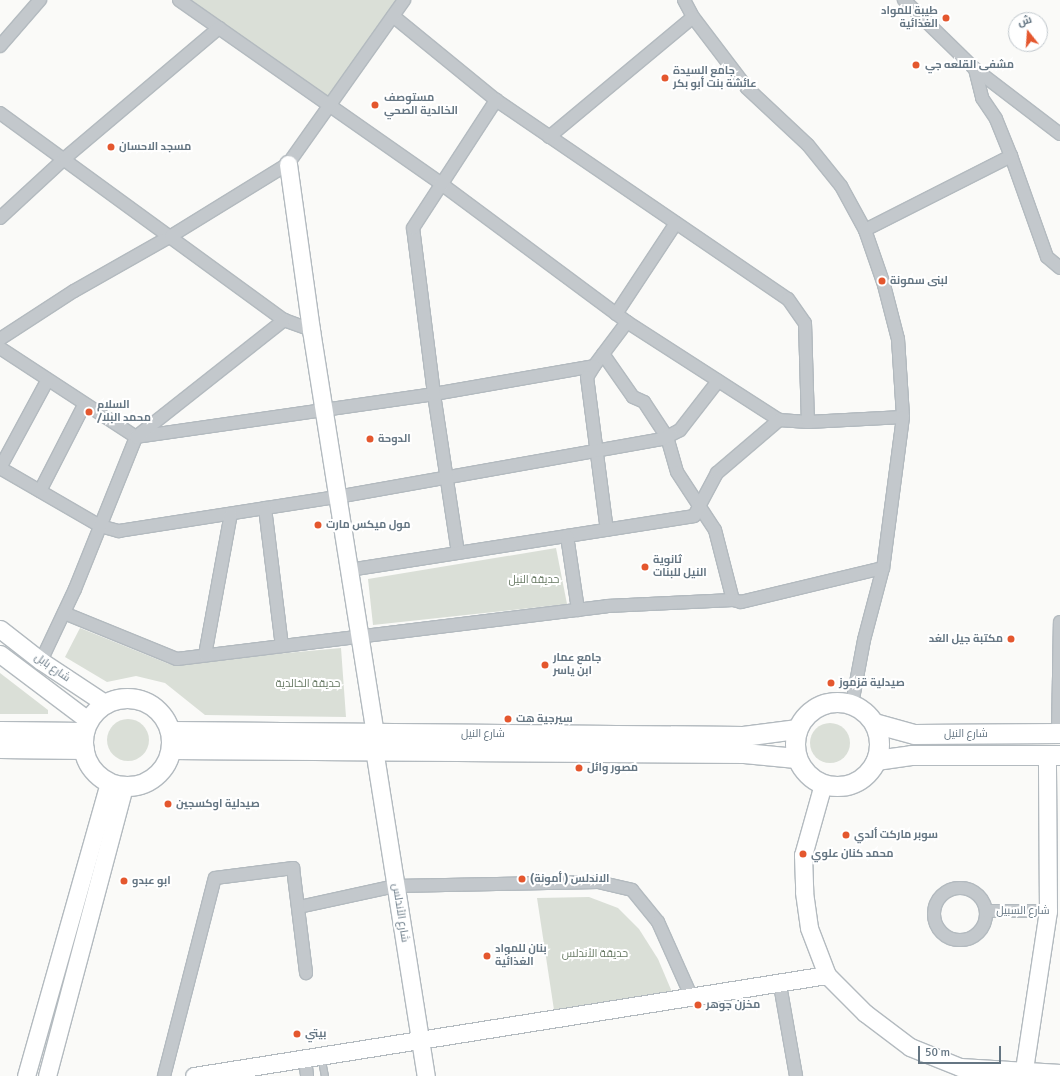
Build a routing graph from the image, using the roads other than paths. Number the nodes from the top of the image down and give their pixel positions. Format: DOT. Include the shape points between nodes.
graph roads {
  1 [pos="40,0"];
  2 [pos="179,0"];
  3 [pos="404,0"];
  4 [pos="684,0"];
  5 [pos="904,0"];
  6 [pos="393,16"];
  7 [pos="693,17"];
  8 [pos="219,28"];
  9 [pos="0,46"];
  10 [pos="975,69"];
  11 [pos="496,100"];
  12 [pos="329,105"];
  13 [pos="0,113"];
  14 [pos="1060,134"];
  15 [pos="550,137"];
  16 [pos="1011,156"];
  17 [pos="64,158"];
  18 [pos="288,164"];
  19 [pos="440,183"];
  20 [pos="0,218"];
  21 [pos="676,223"];
  22 [pos="865,230"];
  23 [pos="171,236"];
  24 [pos="1060,268"];
  25 [pos="616,314"];
  26 [pos="284,320"];
  27 [pos="627,322"];
  28 [pos="311,330"];
  29 [pos="0,339"];
  30 [pos="0,348"];
  31 [pos="603,354"];
  32 [pos="594,366"];
  33 [pos="47,381"];
  34 [pos="718,381"];
  35 [pos="434,394"];
  36 [pos="84,405"];
  37 [pos="325,411"];
  38 [pos="903,417"];
  39 [pos="779,420"];
  40 [pos="808,422"];
  41 [pos="667,436"];
  42 [pos="136,437"];
  43 [pos="597,450"];
  44 [pos="0,468"];
  45 [pos="446,477"];
  46 [pos="40,491"];
  47 [pos="338,497"];
  48 [pos="699,506"];
  49 [pos="265,508"];
  50 [pos="231,514"];
  51 [pos="100,526"];
  52 [pos="607,530"];
  53 [pos="567,536"];
  54 [pos="458,553"];
  55 [pos="882,568"];
  56 [pos="349,570"];
  57 [pos="733,600"];
  58 [pos="578,610"];
  59 [pos="64,613"];
  60 [pos="1060,622"];
  61 [pos="0,629"];
  62 [pos="360,636"];
  63 [pos="282,646"];
  64 [pos="0,654"];
  65 [pos="204,655"];
  66 [pos="41,661"];
  67 [pos="106,704"];
  68 [pos="852,704"];
  69 [pos="874,723"];
  70 [pos="796,729"];
  71 [pos="0,731"];
  72 [pos="1059,733"];
  73 [pos="86,734"];
  74 [pos="170,740"];
  75 [pos="374,742"];
  76 [pos="0,748"];
  77 [pos="1054,755"];
  78 [pos="796,758"];
  79 [pos="876,760"];
  80 [pos="116,784"];
  81 [pos="823,784"];
  82 [pos="395,886"];
  83 [pos="299,907"];
  84 [pos="1054,910"];
  85 [pos="986,911"];
  86 [pos="306,973"];
  87 [pos="827,975"];
  88 [pos="780,985"];
  89 [pos="692,998"];
  90 [pos="420,1041"];
  91 [pos="313,1058"];
  92 [pos="1060,1073"];
  93 [pos="1024,1074"];
  94 [pos="26,1076"];
  95 [pos="47,1076"];
  96 [pos="164,1076"];
  97 [pos="194,1076"];
  98 [pos="307,1076"];
  99 [pos="325,1076"];
  100 [pos="426,1076"];
  101 [pos="796,1076"];
  1 -- 9 [label="street"];
  2 -- 8 [label="street"];
  3 -- 6 [label="street"];
  4 -- 7 [label="street"];
  5 -- 10 [label="street"];
  6 -- 11 [label="street"];
  6 -- 12 [label="street"];
  7 -- 15 [label="street"];
  7 -- 22 [label="street" via="747,88 813,151 841,186"];
  8 -- 12 [label="street"];
  8 -- 17 [label="street"];
  10 -- 14 [label="street"];
  10 -- 16 [label="street" via="982,98 996,120"];
  11 -- 15 [label="street"];
  11 -- 19 [label="street"];
  12 -- 18 [label="street"];
  12 -- 19 [label="street"];
  13 -- 17 [label="street"];
  15 -- 21 [label="street"];
  16 -- 22 [label="street"];
  16 -- 24 [label="street" via="1047,257"];
  17 -- 20 [label="street"];
  17 -- 23 [label="street"];
  18 -- 23 [label="street"];
  18 -- 28 [label="street, شارع الأندلس"];
  19 -- 25 [label="street"];
  19 -- 35 [label="street" via="413,228"];
  21 -- 25 [label="street"];
  21 -- 40 [label="street" via="788,299 805,323"];
  22 -- 38 [label="street" via="884,285 898,339"];
  23 -- 26 [label="street"];
  23 -- 29 [label="street" via="74,291"];
  25 -- 27 [label="street"];
  26 -- 28 [label="street"];
  26 -- 42 [label="street"];
  27 -- 31 [label="street"];
  27 -- 34 [label="street"];
  28 -- 37 [label="street, شارع الأندلس"];
  30 -- 33 [label="street"];
  31 -- 32 [label="street"];
  31 -- 41 [label="street" via="632,397 644,402"];
  32 -- 35 [label="street"];
  32 -- 43 [label="street" via="587,377"];
  33 -- 36 [label="street"];
  33 -- 44 [label="street"];
  34 -- 39 [label="street"];
  34 -- 41 [label="street" via="680,430"];
  35 -- 37 [label="street"];
  35 -- 45 [label="street"];
  36 -- 42 [label="street"];
  36 -- 46 [label="street"];
  37 -- 42 [label="street"];
  37 -- 47 [label="street, شارع الأندلس"];
  38 -- 40 [label="street"];
  38 -- 55 [label="street"];
  39 -- 40 [label="street"];
  39 -- 48 [label="street" via="717,473"];
  41 -- 43 [label="street"];
  41 -- 48 [label="street" via="677,472"];
  42 -- 51 [label="street"];
  43 -- 45 [label="street"];
  43 -- 52 [label="street"];
  44 -- 46 [label="street"];
  45 -- 47 [label="street"];
  45 -- 54 [label="street"];
  46 -- 51 [label="street"];
  47 -- 49 [label="street"];
  47 -- 56 [label="street, شارع الأندلس"];
  48 -- 52 [label="street" via="694,516"];
  48 -- 57 [label="street" via="715,530"];
  49 -- 50 [label="street"];
  49 -- 63 [label="street"];
  50 -- 51 [label="street" via="119,531"];
  50 -- 65 [label="street"];
  51 -- 59 [label="street"];
  52 -- 53 [label="street"];
  53 -- 54 [label="street"];
  53 -- 58 [label="street"];
  54 -- 56 [label="street"];
  55 -- 57 [label="street" via="741,602"];
  55 -- 68 [label="street" via="864,640"];
  56 -- 62 [label="street, شارع الأندلس"];
  57 -- 58 [label="street"];
  58 -- 62 [label="street"];
  59 -- 65 [label="street" via="177,659"];
  59 -- 66 [label="street"];
  60 -- 72 [label="street"];
  61 -- 66 [label="street, شارع بابل"];
  62 -- 63 [label="street"];
  62 -- 75 [label="street, شارع الأندلس"];
  63 -- 65 [label="street"];
  64 -- 73 [label="street"];
  66 -- 67 [label="street, شارع بابل"];
  67 -- 73 [label="main road"];
  67 -- 74 [label="main road" via="126,698 140,700 152,706 162,715"];
  68 -- 69 [label="main road" via="862,709"];
  68 -- 70 [label="main road" via="837,701 821,704 807,712"];
  69 -- 72 [label="main road, شارع النيل" via="914,734"];
  69 -- 79 [label="main road" via="879,738"];
  70 -- 75 [label="main road, شارع النيل" via="743,736"];
  70 -- 78 [label="main road"];
  71 -- 73 [label="main road"];
  73 -- 76 [label="main road"];
  73 -- 80 [label="main road" via="89,765 96,774"];
  74 -- 75 [label="main road, شارع النيل"];
  74 -- 80 [label="main road" via="165,765 155,776 141,784"];
  75 -- 78 [label="main road, شارع النيل" via="744,753"];
  75 -- 82 [label="street, شارع الأندلس"];
  77 -- 79 [label="main road, شارع النيل" via="911,755"];
  77 -- 84 [label="street"];
  78 -- 81 [label="main road" via="804,772"];
  79 -- 81 [label="main road" via="868,773 857,782 837,786"];
  80 -- 94 [label="street"];
  80 -- 95 [label="street"];
  81 -- 87 [label="street" via="803,856 809,928"];
  82 -- 83 [label="street"];
  82 -- 89 [label="street" via="598,882 632,890 658,922"];
  82 -- 90 [label="street, شارع الأندلس"];
  83 -- 86 [label="street"];
  83 -- 96 [label="street" via="293,868 215,878"];
  84 -- 85 [label="street, شارع السبيل"];
  84 -- 93 [label="street"];
  85 -- 85 [label="street" via="976,894 961,888 947,892 939,900 934,914 938,927 944,934 962,940 979,932 985,923"];
  87 -- 88 [label="street"];
  87 -- 93 [label="street" via="865,1013 910,1047 960,1067"];
  88 -- 89 [label="street"];
  88 -- 101 [label="street"];
  89 -- 90 [label="street"];
  90 -- 91 [label="street"];
  90 -- 100 [label="street, شارع الأندلس"];
  91 -- 97 [label="street"];
  91 -- 98 [label="street"];
  91 -- 99 [label="lane"];
  92 -- 93 [label="street"];
}
